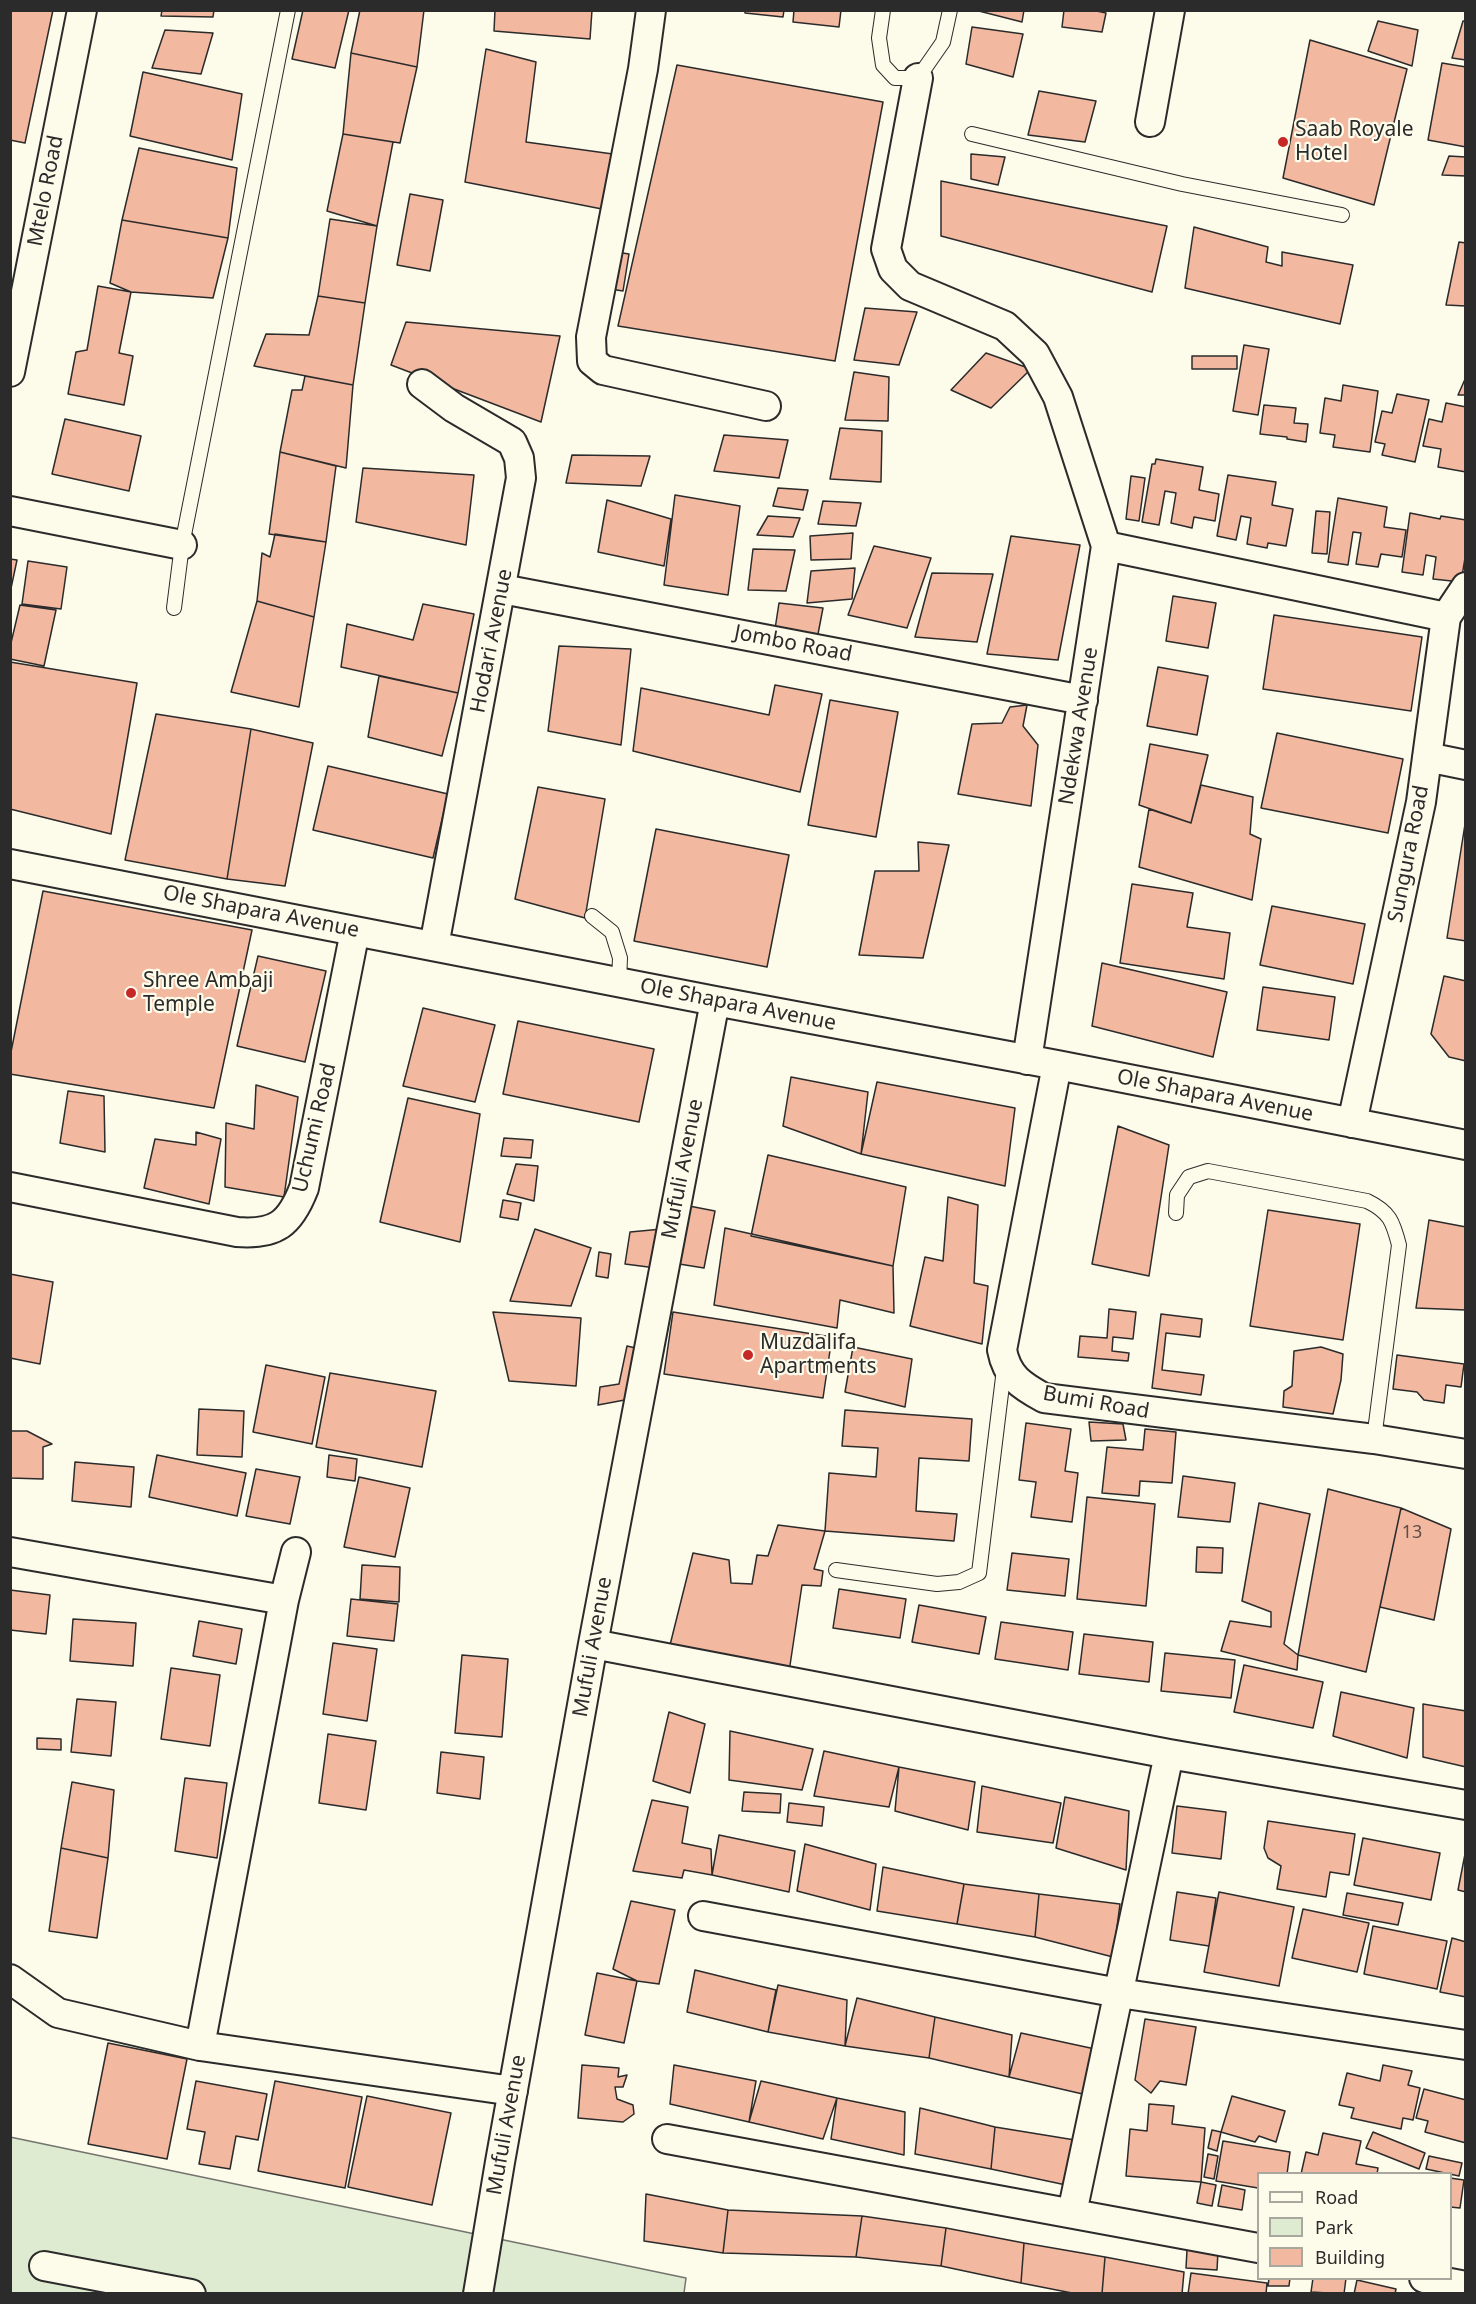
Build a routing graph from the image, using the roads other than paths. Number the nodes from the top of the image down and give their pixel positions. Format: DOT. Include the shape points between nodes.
graph roads {
  1 [pos="82,10"];
  2 [pos="288,10"];
  3 [pos="651,10"];
  4 [pos="883,10"];
  5 [pos="950,10"];
  6 [pos="1170,10"];
  7 [pos="918,78"];
  8 [pos="1150,122"];
  9 [pos="972,134"];
  10 [pos="1342,215"];
  11 [pos="10,372"];
  12 [pos="422,384"];
  13 [pos="766,406"];
  14 [pos="10,511"];
  15 [pos="182,545"];
  16 [pos="1106,546"];
  17 [pos="1466,586"];
  18 [pos="502,589"];
  19 [pos="174,608"];
  20 [pos="1446,617"];
  21 [pos="1083,700"];
  22 [pos="1427,757"];
  23 [pos="1466,765"];
  24 [pos="10,864"];
  25 [pos="592,916"];
  26 [pos="355,931"];
  27 [pos="435,946"];
  28 [pos="619,982"];
  29 [pos="715,1001"];
  30 [pos="1027,1060"];
  31 [pos="1057,1065"];
  32 [pos="1352,1124"];
  33 [pos="1466,1145"];
  34 [pos="10,1187"];
  35 [pos="1176,1213"];
  36 [pos="1005,1365"];
  37 [pos="1374,1439"];
  38 [pos="1466,1454"];
  39 [pos="10,1552"];
  40 [pos="297,1552"];
  41 [pos="836,1570"];
  42 [pos="284,1600"];
  43 [pos="593,1644"];
  44 [pos="1169,1754"];
  45 [pos="1466,1805"];
  46 [pos="703,1916"];
  47 [pos="10,1978"];
  48 [pos="1119,1993"];
  49 [pos="1466,2045"];
  50 [pos="200,2046"];
  51 [pos="513,2091"];
  52 [pos="668,2139"];
  53 [pos="1071,2213"];
  54 [pos="1257,2247"];
  55 [pos="44,2266"];
  56 [pos="1435,2280"];
  57 [pos="1466,2286"];
  58 [pos="191,2294"];
  59 [pos="478,2294"];
  1 -- 11 [label="street, Mtelo Road"];
  2 -- 15 [label="lane"];
  3 -- 13 [label="street" via="591,337 592,361 603,370"];
  4 -- 7 [label="lane" via="879,38 883,65 895,78"];
  5 -- 7 [label="lane" via="943,42"];
  6 -- 8 [label="street"];
  7 -- 16 [label="street, Ndekwa Avenue" via="886,249 893,270 910,286 1005,326 1035,354 1058,397"];
  9 -- 10 [label="lane" via="1182,184"];
  12 -- 18 [label="street, Hodari Avenue" via="512,442 519,458 521,477"];
  14 -- 15 [label="street"];
  15 -- 19 [label="lane"];
  16 -- 20 [label="street"];
  16 -- 21 [label="street, Ndekwa Avenue"];
  17 -- 20 [label="street, Sungura Road"];
  18 -- 21 [label="street, Jombo Road"];
  18 -- 27 [label="street, Hodari Avenue"];
  20 -- 22 [label="street, Sungura Road"];
  21 -- 30 [label="street, Ndekwa Avenue"];
  22 -- 23 [label="street"];
  22 -- 32 [label="street, Sungura Road" via="1422,802"];
  24 -- 26 [label="street, Ole Shapara Avenue"];
  25 -- 28 [label="lane" via="612,932 620,958"];
  26 -- 27 [label="street, Ole Shapara Avenue"];
  26 -- 34 [label="street, Uchumi Road" via="304,1188 296,1209 280,1225 259,1233 237,1232"];
  27 -- 28 [label="street, Ole Shapara Avenue"];
  28 -- 29 [label="street, Ole Shapara Avenue"];
  29 -- 30 [label="street, Ole Shapara Avenue"];
  29 -- 43 [label="street, Mufuli Avenue"];
  30 -- 31 [label="street, Ole Shapara Avenue"];
  31 -- 32 [label="street, Ole Shapara Avenue"];
  31 -- 36 [label="street" via="1002,1350"];
  32 -- 33 [label="street, Ole Shapara Avenue"];
  35 -- 37 [label="lane" via="1177,1195 1188,1177 1208,1172 1367,1201 1380,1207 1392,1220 1399,1245"];
  36 -- 37 [label="street, Bumi Road" via="1021,1385 1044,1398"];
  36 -- 41 [label="lane" via="979,1573 959,1582 937,1584"];
  37 -- 38 [label="street, Bumi Road"];
  39 -- 42 [label="street"];
  40 -- 42 [label="street"];
  42 -- 50 [label="street"];
  43 -- 44 [label="street"];
  43 -- 51 [label="street, Mufuli Avenue"];
  44 -- 45 [label="street"];
  44 -- 48 [label="street"];
  46 -- 48 [label="street"];
  47 -- 50 [label="street" via="58,2013"];
  48 -- 49 [label="street"];
  48 -- 53 [label="street"];
  50 -- 51 [label="street"];
  51 -- 59 [label="street, Mufuli Avenue"];
  52 -- 53 [label="street"];
  53 -- 54 [label="street"];
  55 -- 58 [label="street"];
  56 -- 57 [label="street"];
}
